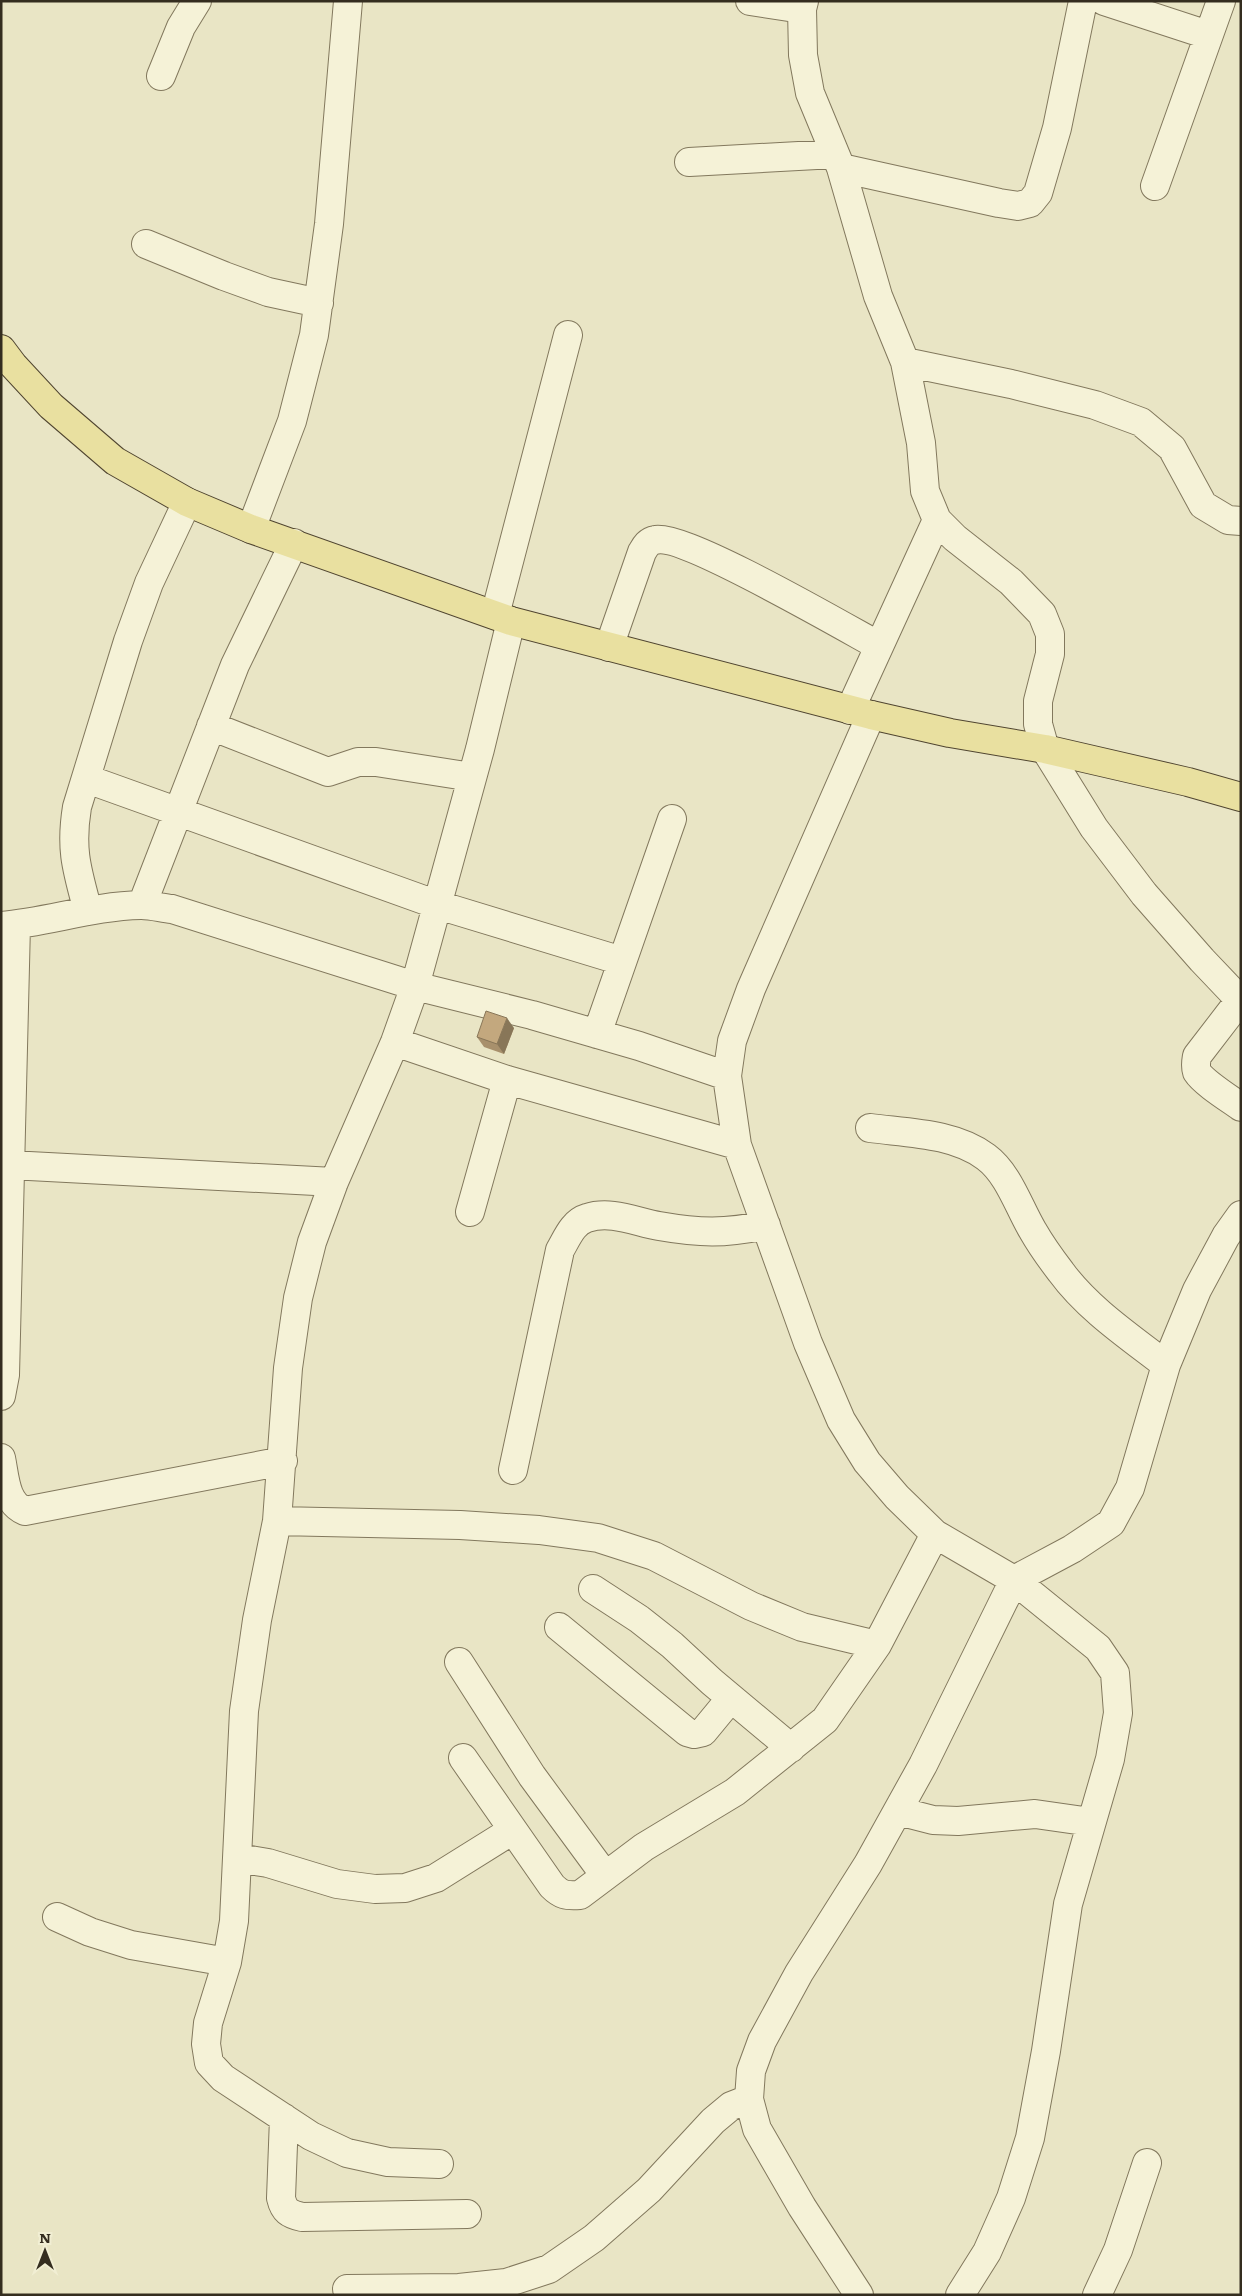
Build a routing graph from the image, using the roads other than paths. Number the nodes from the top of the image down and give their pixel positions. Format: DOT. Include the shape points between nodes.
graph roads {
  1 [pos="197,1"];
  2 [pos="348,1"];
  3 [pos="750,1"];
  4 [pos="1083,1"];
  5 [pos="1104,1"];
  6 [pos="1221,1"];
  7 [pos="803,5"];
  8 [pos="1208,36"];
  9 [pos="161,76"];
  10 [pos="838,161"];
  11 [pos="690,162"];
  12 [pos="1155,186"];
  13 [pos="146,244"];
  14 [pos="318,303"];
  15 [pos="568,334"];
  16 [pos="1,349"];
  17 [pos="905,362"];
  18 [pos="187,502"];
  19 [pos="937,520"];
  20 [pos="1241,521"];
  21 [pos="251,529"];
  22 [pos="294,543"];
  23 [pos="503,618"];
  24 [pos="879,646"];
  25 [pos="609,647"];
  26 [pos="860,712"];
  27 [pos="211,726"];
  28 [pos="1044,749"];
  29 [pos="472,776"];
  30 [pos="87,779"];
  31 [pos="1241,797"];
  32 [pos="176,813"];
  33 [pos="672,819"];
  34 [pos="142,905"];
  35 [pos="438,905"];
  36 [pos="88,911"];
  37 [pos="8,925"];
  38 [pos="622,961"];
  39 [pos="414,986"];
  40 [pos="1240,1001"];
  41 [pos="596,1034"];
  42 [pos="395,1042"];
  43 [pos="726,1076"];
  44 [pos="507,1080"];
  45 [pos="1241,1107"];
  46 [pos="870,1128"];
  47 [pos="738,1145"];
  48 [pos="10,1165"];
  49 [pos="334,1182"];
  50 [pos="470,1212"];
  51 [pos="1241,1215"];
  52 [pos="766,1226"];
  53 [pos="1166,1365"];
  54 [pos="1,1396"];
  55 [pos="1,1458"];
  56 [pos="283,1461"];
  57 [pos="513,1470"];
  58 [pos="277,1521"];
  59 [pos="935,1534"];
  60 [pos="1014,1580"];
  61 [pos="592,1588"];
  62 [pos="559,1627"];
  63 [pos="878,1645"];
  64 [pos="459,1662"];
  65 [pos="731,1698"];
  66 [pos="791,1748"];
  67 [pos="464,1758"];
  68 [pos="898,1811"];
  69 [pos="1091,1822"];
  70 [pos="513,1830"];
  71 [pos="237,1858"];
  72 [pos="604,1874"];
  73 [pos="57,1917"];
  74 [pos="227,1962"];
  75 [pos="749,2099"];
  76 [pos="284,2118"];
  77 [pos="1147,2163"];
  78 [pos="439,2164"];
  79 [pos="467,2214"];
  80 [pos="347,2289"];
  81 [pos="847,2289"];
  82 [pos="960,2295"];
  83 [pos="1097,2295"];
  1 -- 9 [label="street" via="181,26"];
  2 -- 14 [label="street" via="330,224"];
  3 -- 7 [label="street"];
  4 -- 10 [label="street" via="1057,128 1038,193 1030,204 999,204"];
  5 -- 8 [label="street"];
  6 -- 8 [label="street"];
  7 -- 10 [label="street" via="803,55 810,93"];
  8 -- 12 [label="street"];
  10 -- 11 [label="street"];
  10 -- 17 [label="street" via="878,296"];
  13 -- 14 [label="street" via="268,292"];
  14 -- 21 [label="street" via="314,335 292,421"];
  15 -- 23 [label="street"];
  16 -- 18 [label="main road" via="77,431 115,461"];
  17 -- 19 [label="street" via="921,444 925,491"];
  17 -- 20 [label="street" via="1095,405 1140,422 1172,448 1203,504 1228,520"];
  18 -- 21 [label="main road"];
  18 -- 30 [label="street" via="149,583 128,641"];
  19 -- 24 [label="street"];
  19 -- 28 [label="street" via="1042,614 1050,634 1050,654 1038,701 1038,724"];
  21 -- 22 [label="main road"];
  22 -- 23 [label="main road"];
  22 -- 27 [label="street" via="235,665"];
  23 -- 25 [label="main road"];
  23 -- 29 [label="street"];
  24 -- 25 [label="street" via="757,578 687,547 656,540 642,552"];
  24 -- 26 [label="street"];
  25 -- 26 [label="main road"];
  26 -- 28 [label="main road" via="950,733"];
  26 -- 43 [label="street" via="750,989 732,1041"];
  27 -- 29 [label="street" via="328,772 358,762 376,762"];
  27 -- 32 [label="street"];
  28 -- 31 [label="main road"];
  28 -- 40 [label="street" via="1094,828 1144,894"];
  29 -- 35 [label="street"];
  30 -- 32 [label="street"];
  30 -- 36 [label="street" via="77,807 73,833 74,857"];
  32 -- 34 [label="street"];
  32 -- 35 [label="street"];
  33 -- 38 [label="street"];
  34 -- 36 [label="street"];
  34 -- 39 [label="street" via="172,909"];
  35 -- 38 [label="street"];
  35 -- 39 [label="street"];
  36 -- 37 [label="street"];
  37 -- 48 [label="street"];
  38 -- 41 [label="street"];
  39 -- 41 [label="street"];
  39 -- 42 [label="street"];
  40 -- 45 [label="street" via="1197,1056 1195,1064 1203,1078"];
  41 -- 43 [label="street"];
  42 -- 44 [label="street"];
  42 -- 49 [label="street"];
  43 -- 47 [label="street"];
  44 -- 47 [label="street"];
  44 -- 50 [label="street"];
  46 -- 53 [label="street" via="936,1136 969,1146 988,1158 1005,1179 1033,1232 1062,1274 1094,1306"];
  47 -- 52 [label="street"];
  48 -- 49 [label="street"];
  48 -- 54 [label="street" via="5,1375"];
  49 -- 56 [label="street" via="312,1242 298,1298 288,1368"];
  51 -- 53 [label="street" via="1197,1290"];
  52 -- 57 [label="street" via="736,1232 700,1232 613,1216 586,1218 572,1229 560,1250"];
  52 -- 59 [label="street" via="808,1343 841,1420 866,1462 897,1498"];
  53 -- 60 [label="street" via="1130,1488 1111,1523 1072,1549"];
  55 -- 56 [label="street" via="9,1496 16,1507 25,1511"];
  56 -- 58 [label="street"];
  58 -- 63 [label="street" via="539,1530 598,1538 654,1556 751,1606 802,1627"];
  58 -- 71 [label="street" via="257,1620 244,1711"];
  59 -- 60 [label="street"];
  59 -- 63 [label="street"];
  60 -- 68 [label="street"];
  60 -- 69 [label="street" via="1098,1648 1115,1673 1118,1713 1110,1759"];
  61 -- 65 [label="street" via="652,1629"];
  62 -- 65 [label="street" via="687,1732 703,1732"];
  63 -- 66 [label="street" via="825,1720"];
  64 -- 72 [label="street" via="532,1776"];
  65 -- 66 [label="street"];
  66 -- 72 [label="street" via="735,1792"];
  67 -- 70 [label="street"];
  68 -- 69 [label="street" via="933,1820 1036,1814"];
  68 -- 75 [label="street" via="799,1973 762,2041 751,2071"];
  69 -- 82 [label="street" via="1068,1904 1030,2138 1011,2198 986,2252"];
  70 -- 71 [label="street" via="436,1878 405,1888 375,1889 337,1884 268,1862"];
  70 -- 72 [label="street" via="560,1894 580,1894"];
  71 -- 74 [label="street" via="234,1921"];
  73 -- 74 [label="street" via="131,1945"];
  74 -- 76 [label="street" via="208,2023 206,2044 209,2062 223,2078"];
  75 -- 80 [label="street" via="731,2106 713,2121 649,2190 594,2238 548,2268 506,2283 459,2288"];
  75 -- 81 [label="street" via="757,2129"];
  76 -- 78 [label="street" via="311,2136 347,2153 388,2162"];
  76 -- 79 [label="street" via="282,2198 283,2208 290,2214 302,2217"];
  77 -- 83 [label="street" via="1118,2250"];
}
